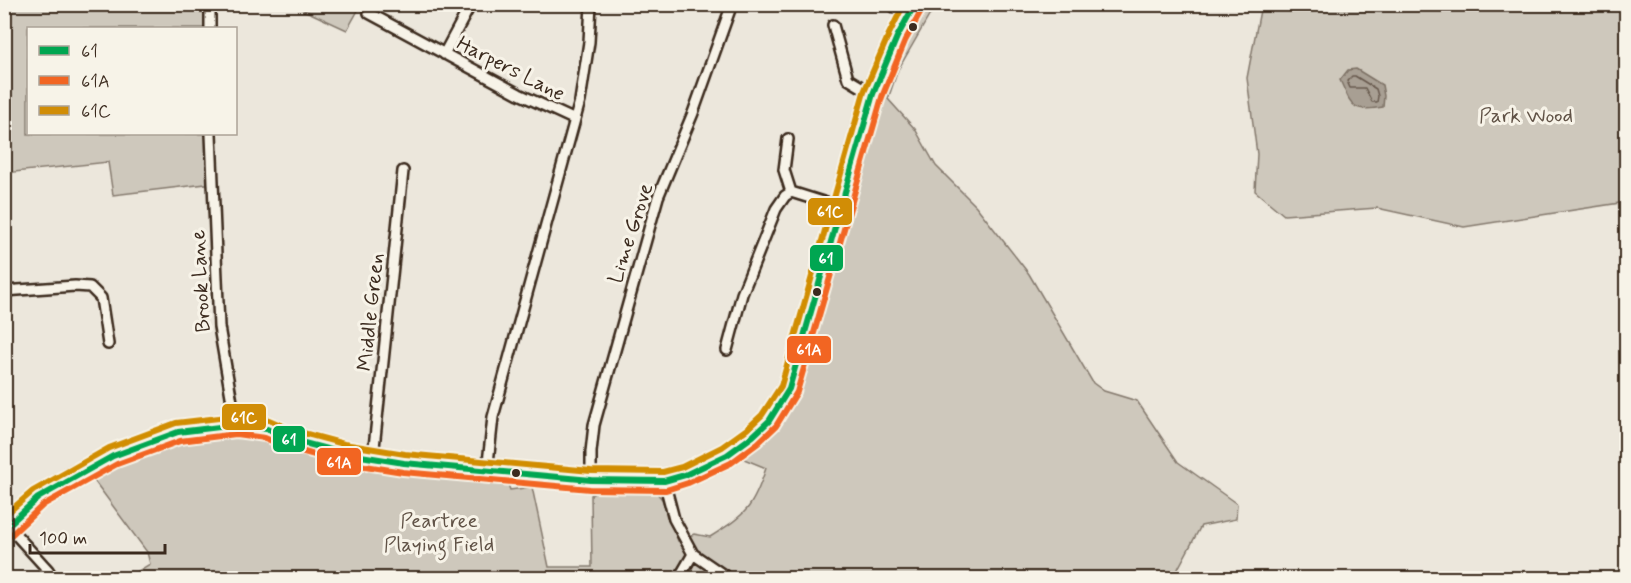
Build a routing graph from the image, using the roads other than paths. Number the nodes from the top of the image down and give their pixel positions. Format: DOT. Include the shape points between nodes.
graph roads {
  1 [pos="210,4"];
  2 [pos="471,4"];
  3 [pos="591,4"];
  4 [pos="732,4"];
  5 [pos="890,4"];
  6 [pos="915,4"];
  7 [pos="369,13"];
  8 [pos="908,16"];
  9 [pos="833,25"];
  10 [pos="210,27"];
  11 [pos="444,54"];
  12 [pos="873,94"];
  13 [pos="573,119"];
  14 [pos="212,135"];
  15 [pos="788,139"];
  16 [pos="402,171"];
  17 [pos="791,192"];
  18 [pos="842,208"];
  19 [pos="4,291"];
  20 [pos="108,344"];
  21 [pos="727,350"];
  22 [pos="236,425"];
  23 [pos="373,458"];
  24 [pos="487,471"];
  25 [pos="591,480"];
  26 [pos="664,481"];
  27 [pos="6,527"];
  28 [pos="693,554"];
  29 [pos="53,579"];
  30 [pos="679,579"];
  31 [pos="729,579"];
  1 -- 10 [label="street"];
  2 -- 11 [label="street"];
  3 -- 13 [label="street" via="580,101"];
  4 -- 25 [label="street, Lime Grove" via="658,197 641,253 594,425"];
  5 -- 8 [label="street"];
  6 -- 8 [label="street"];
  7 -- 11 [label="street, Harpers Lane"];
  8 -- 12 [label="street"];
  9 -- 12 [label="street" via="848,79"];
  11 -- 13 [label="street, Harpers Lane"];
  12 -- 18 [label="street"];
  13 -- 24 [label="street" via="493,417"];
  14 -- 22 [label="street, Brook Lane" via="219,327"];
  15 -- 17 [label="street" via="784,170"];
  16 -- 23 [label="street, Middle Green"];
  17 -- 18 [label="street"];
  17 -- 21 [label="street" via="776,209 742,294"];
  18 -- 26 [label="street" via="793,377 780,406 753,436 727,454 686,475"];
  19 -- 20 [label="street" via="90,287 101,297"];
  22 -- 23 [label="street" via="267,429 308,446"];
  22 -- 27 [label="street" via="178,432 113,456 38,498"];
  23 -- 24 [label="street"];
  24 -- 25 [label="street"];
  25 -- 26 [label="street"];
  26 -- 28 [label="street" via="674,519"];
  27 -- 29 [label="street"];
  28 -- 30 [label="street"];
  28 -- 31 [label="street"];
}
